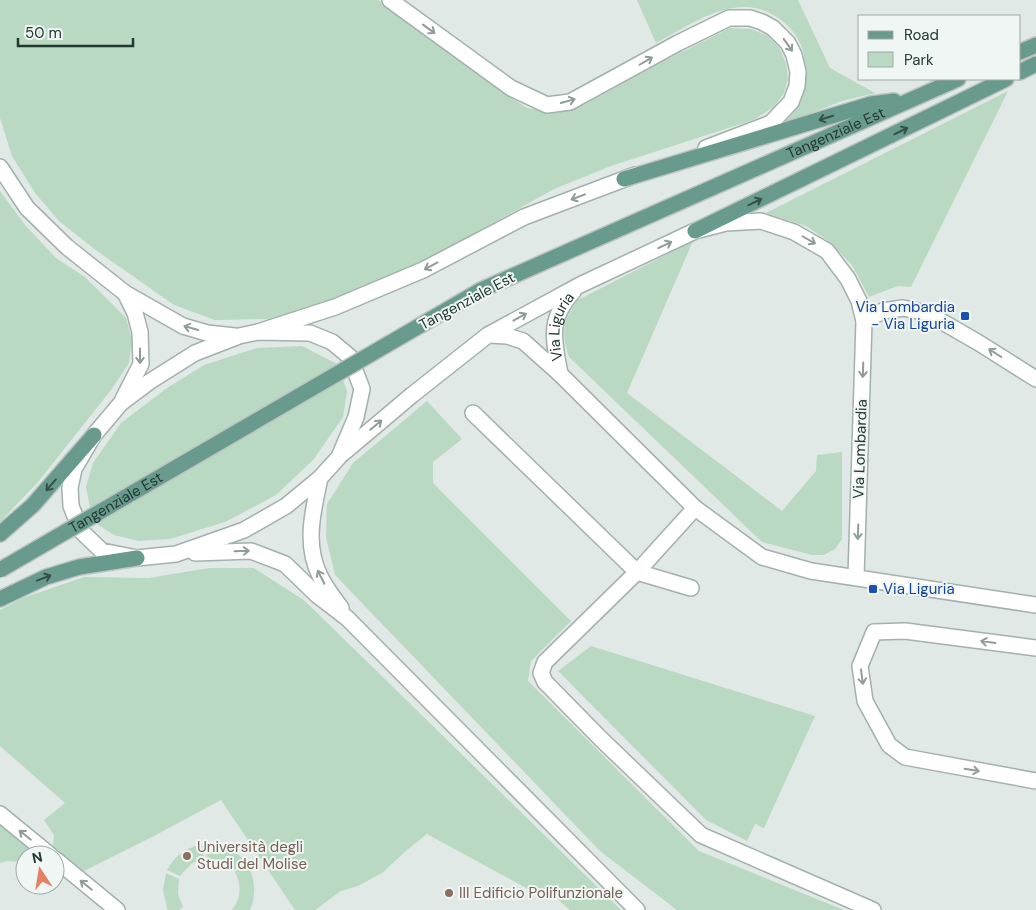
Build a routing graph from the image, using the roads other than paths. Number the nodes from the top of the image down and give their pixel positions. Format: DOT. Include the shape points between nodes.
graph roads {
  1 [pos="390,0"];
  2 [pos="1036,45"];
  3 [pos="1021,52"];
  4 [pos="1036,64"];
  5 [pos="1021,72"];
  6 [pos="956,80"];
  7 [pos="1004,80"];
  8 [pos="908,100"];
  9 [pos="0,167"];
  10 [pos="624,179"];
  11 [pos="695,231"];
  12 [pos="580,285"];
  13 [pos="125,293"];
  14 [pos="864,321"];
  15 [pos="258,332"];
  16 [pos="488,335"];
  17 [pos="239,336"];
  18 [pos="560,374"];
  19 [pos="1036,379"];
  20 [pos="121,403"];
  21 [pos="474,413"];
  22 [pos="94,435"];
  23 [pos="339,457"];
  24 [pos="320,478"];
  25 [pos="695,508"];
  26 [pos="0,534"];
  27 [pos="176,554"];
  28 [pos="137,558"];
  29 [pos="0,570"];
  30 [pos="637,572"];
  31 [pos="856,577"];
  32 [pos="691,588"];
  33 [pos="0,599"];
  34 [pos="1036,605"];
  35 [pos="347,618"];
  36 [pos="1036,648"];
  37 [pos="1036,781"];
  38 [pos="0,814"];
  39 [pos="38,845"];
  40 [pos="65,867"];
  41 [pos="117,910"];
  42 [pos="637,910"];
  43 [pos="873,910"];
  1 -- 10 [label="street, one-way" via="511,88 547,105 570,102 729,18 750,18 762,22 788,43 798,72 797,86 791,102 771,123"];
  2 -- 3 [label="main road"];
  4 -- 5 [label="main road"];
  6 -- 8 [label="main road, Tangenziale Est"];
  11 -- 7 [label="main road, one-way"];
  8 -- 10 [label="main road, one-way" via="871,104"];
  8 -- 29 [label="main road, Tangenziale Est, bridge" via="481,290"];
  9 -- 13 [label="street" via="27,208 67,247"];
  10 -- 15 [label="street, one-way" via="524,217 423,270 335,307"];
  12 -- 11 [label="street, Via Lombardia, one-way"];
  11 -- 14 [label="street, Via Lombardia, one-way" via="761,221 794,232 827,251 848,280 859,301"];
  16 -- 12 [label="street, Via Lombardia, one-way"];
  12 -- 18 [label="street, Via Liguria" via="564,301 556,317 554,336"];
  17 -- 13 [label="street, one-way" via="183,326"];
  13 -- 20 [label="street, one-way" via="140,332 141,364"];
  19 -- 14 [label="street, one-way" via="927,313 903,308 884,311"];
  14 -- 31 [label="street, Via Lombardia, one-way"];
  15 -- 17 [label="street"];
  15 -- 23 [label="street" via="310,333 332,342 350,357 362,389 356,417"];
  16 -- 18 [label="street, Via Liguria" via="523,341"];
  23 -- 16 [label="street, Via Lombardia, one-way"];
  17 -- 20 [label="street" via="195,353"];
  18 -- 25 [label="street, Via Liguria"];
  20 -- 22 [label="street"];
  21 -- 30 [label="street"];
  22 -- 26 [label="main road, one-way" via="33,505"];
  22 -- 28 [label="street" via="74,469 71,506 81,531 102,551"];
  23 -- 24 [label="street"];
  24 -- 27 [label="street" via="286,506 244,530"];
  35 -- 24 [label="street, one-way" via="320,576 310,548 312,514"];
  25 -- 30 [label="street"];
  25 -- 31 [label="street, Via Liguria" via="762,557 811,571"];
  27 -- 28 [label="street"];
  27 -- 35 [label="street, one-way" via="251,551 285,564"];
  33 -- 28 [label="main road, one-way" via="46,577 79,567"];
  30 -- 32 [label="street"];
  30 -- 43 [label="street" via="545,662 541,673 545,682 701,835"];
  31 -- 34 [label="street, Via Liguria"];
  35 -- 42 [label="street"];
  36 -- 37 [label="street, one-way" via="905,631 874,632 860,666 865,701 889,745 905,757"];
  39 -- 38 [label="street, one-way"];
  41 -- 40 [label="street, one-way"];
}
